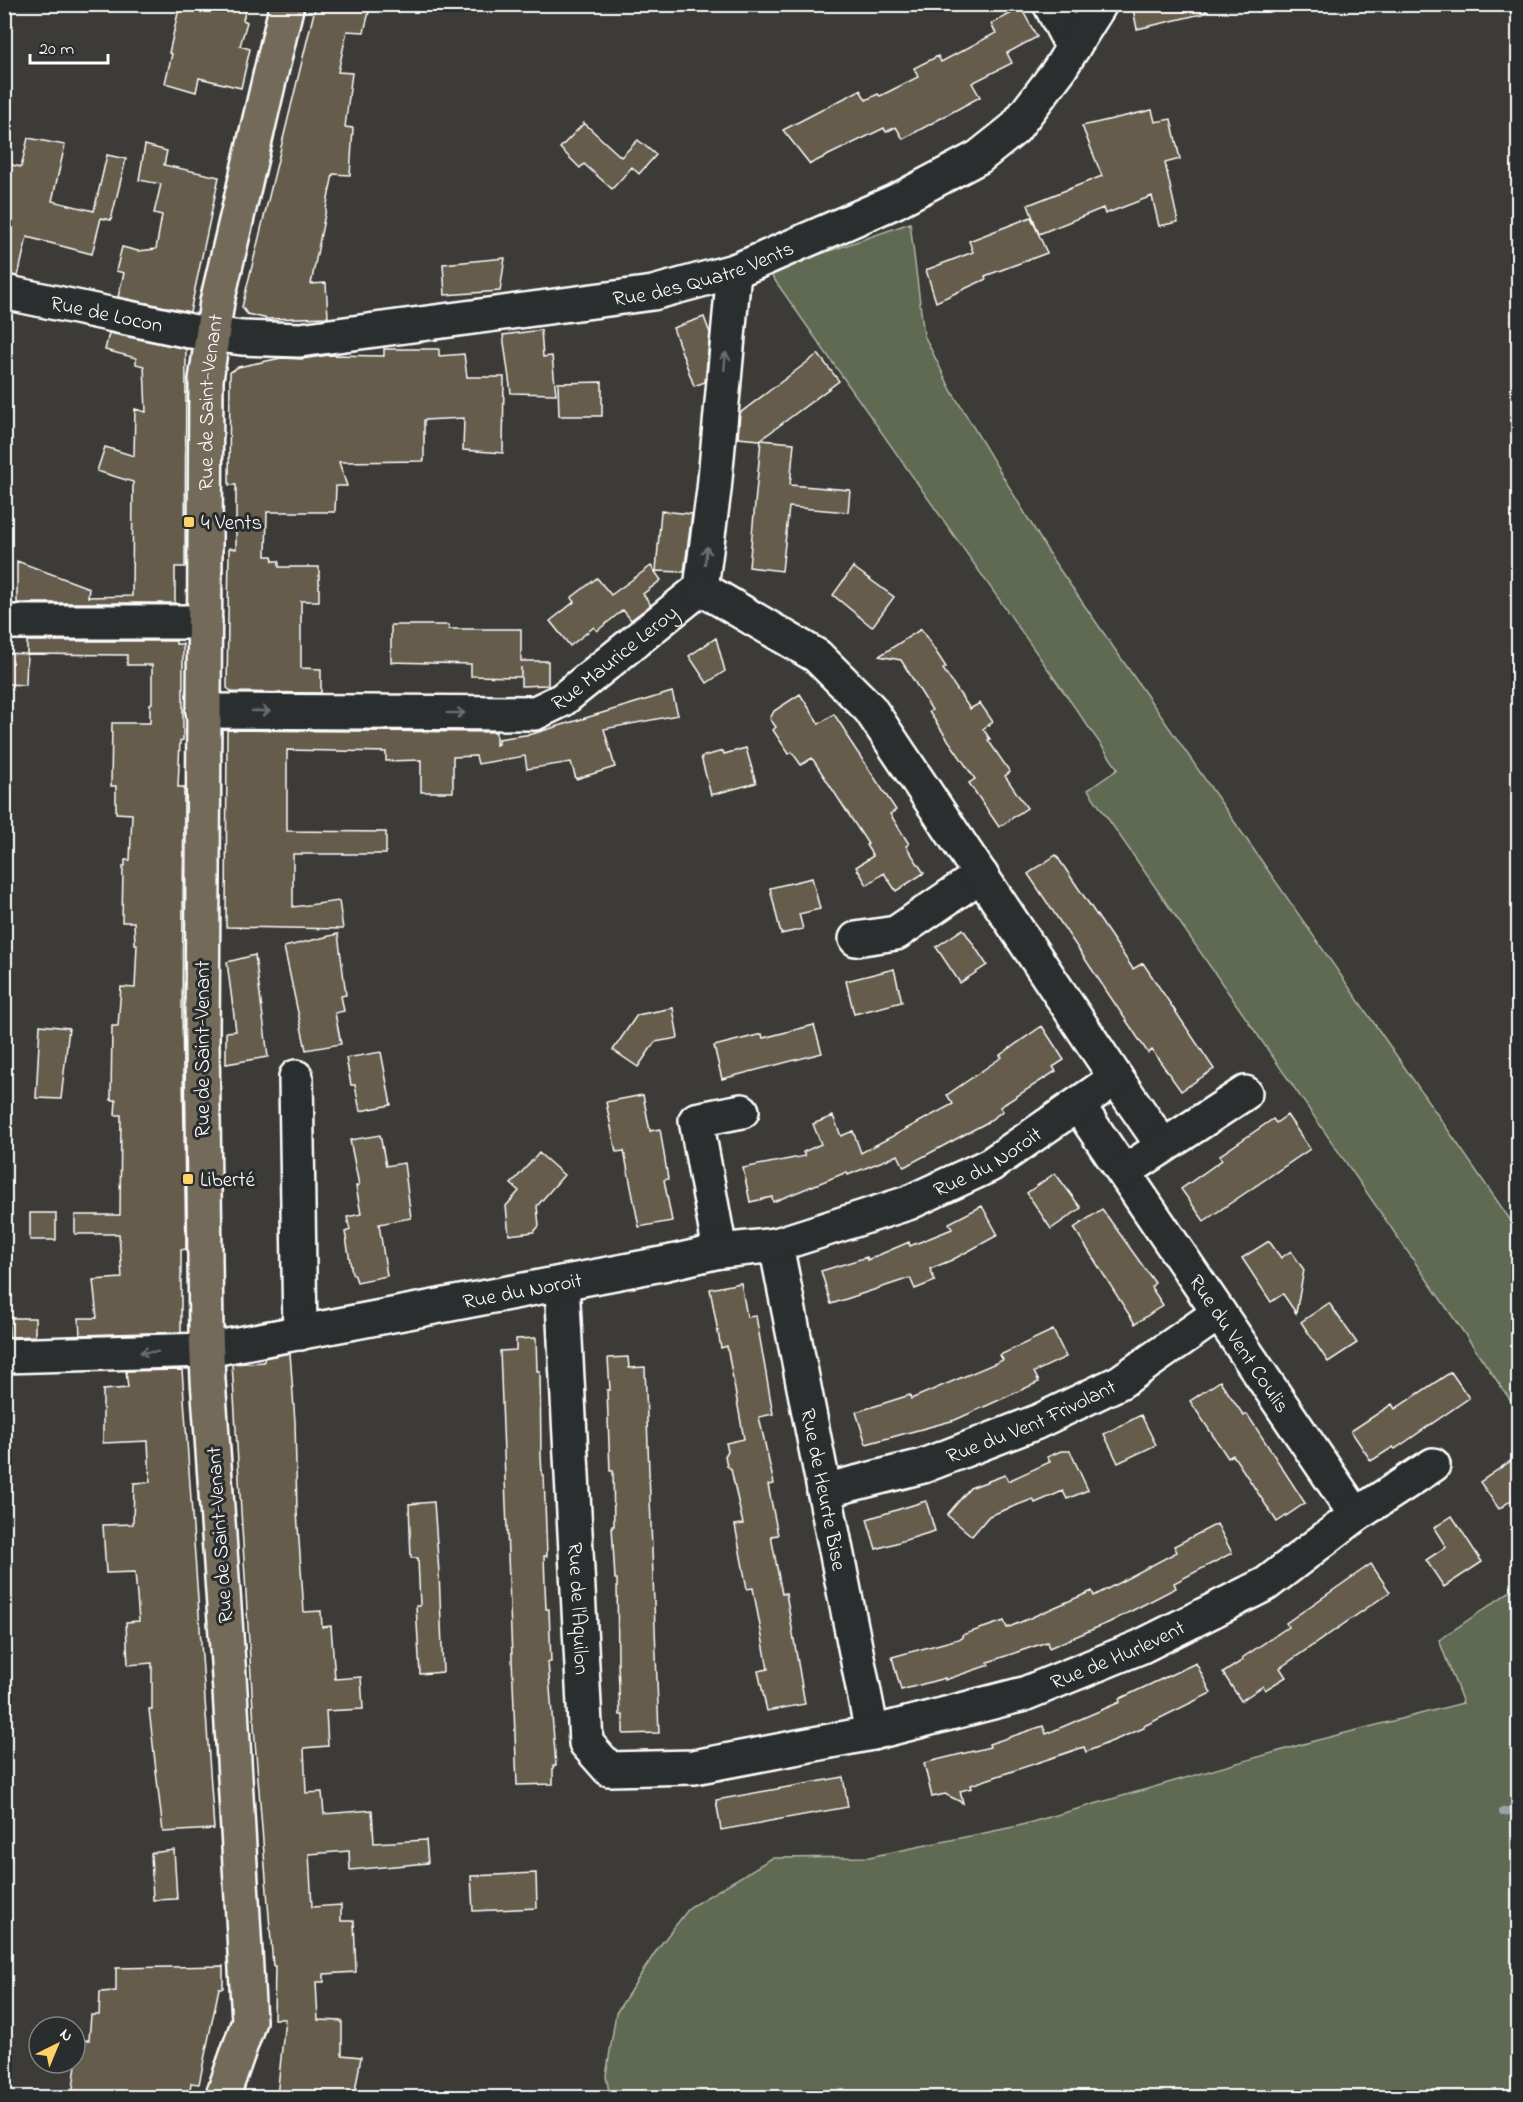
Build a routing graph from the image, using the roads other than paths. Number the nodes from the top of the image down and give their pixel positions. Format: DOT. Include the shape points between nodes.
graph roads {
  1 [pos="287,4"];
  2 [pos="1050,4"];
  3 [pos="1100,4"];
  4 [pos="1073,48"];
  5 [pos="744,267"];
  6 [pos="4,292"];
  7 [pos="211,333"];
  8 [pos="701,588"];
  9 [pos="4,622"];
  10 [pos="205,622"];
  11 [pos="203,711"];
  12 [pos="981,875"];
  13 [pos="856,939"];
  14 [pos="296,1077"];
  15 [pos="1116,1077"];
  16 [pos="1245,1093"];
  17 [pos="1078,1105"];
  18 [pos="742,1111"];
  19 [pos="1162,1146"];
  20 [pos="1124,1172"];
  21 [pos="776,1245"];
  22 [pos="720,1251"];
  23 [pos="562,1283"];
  24 [pos="1219,1313"];
  25 [pos="300,1333"];
  26 [pos="207,1350"];
  27 [pos="4,1356"];
  28 [pos="1433,1465"];
  29 [pos="824,1491"];
  30 [pos="1356,1515"];
  31 [pos="872,1733"];
  32 [pos="764,1754"];
  33 [pos="222,2097"];
  1 -- 7 [label="main road, Rue de Saint-Venant"];
  2 -- 4 [label="street"];
  3 -- 4 [label="street, Rue des Quatre Vents"];
  4 -- 5 [label="street, Rue des Quatre Vents" via="1014,129 979,157 896,201"];
  5 -- 7 [label="street, Rue des Quatre Vents" via="653,293 300,340"];
  8 -- 5 [label="street, one-way"];
  6 -- 7 [label="street, Rue de Locon"];
  7 -- 10 [label="main road, Rue de Saint-Venant" via="206,380"];
  11 -- 8 [label="street, Rue Maurice Leroy, one-way" via="535,713 562,700"];
  8 -- 12 [label="street" via="817,656 870,709"];
  9 -- 10 [label="street"];
  10 -- 11 [label="main road, Rue de Saint-Venant"];
  11 -- 26 [label="main road, Rue de Saint-Venant" via="202,1041"];
  12 -- 13 [label="street" via="896,933"];
  12 -- 15 [label="street"];
  14 -- 25 [label="street"];
  15 -- 17 [label="street, Rue du Noroit"];
  15 -- 19 [label="street"];
  16 -- 19 [label="street"];
  17 -- 20 [label="street, Rue du Vent Coulis"];
  17 -- 21 [label="street, Rue du Noroit" via="980,1170 908,1203"];
  18 -- 22 [label="street" via="696,1120"];
  19 -- 20 [label="street"];
  20 -- 24 [label="street, Rue du Vent Coulis"];
  21 -- 22 [label="street, Rue du Noroit"];
  21 -- 29 [label="street, Rue de Heurte Bise"];
  22 -- 23 [label="street, Rue du Noroit"];
  23 -- 25 [label="street, Rue du Noroit"];
  23 -- 32 [label="street, Rue de l'Aquilon" via="586,1743 609,1768 694,1767"];
  24 -- 29 [label="street, Rue du Vent Frivolant" via="1120,1382 1037,1422 923,1466"];
  24 -- 30 [label="street, Rue du Vent Coulis"];
  25 -- 26 [label="street, Rue du Noroit"];
  26 -- 27 [label="street, Rue du Noroit, one-way"];
  26 -- 33 [label="main road, Rue de Saint-Venant" via="249,2021"];
  28 -- 30 [label="street, Rue de Hurlevent"];
  29 -- 31 [label="street, Rue de Heurte Bise"];
  30 -- 31 [label="street, Rue de Hurlevent" via="1266,1584 1140,1647 1024,1694"];
  31 -- 32 [label="street, Rue de Hurlevent"];
}
